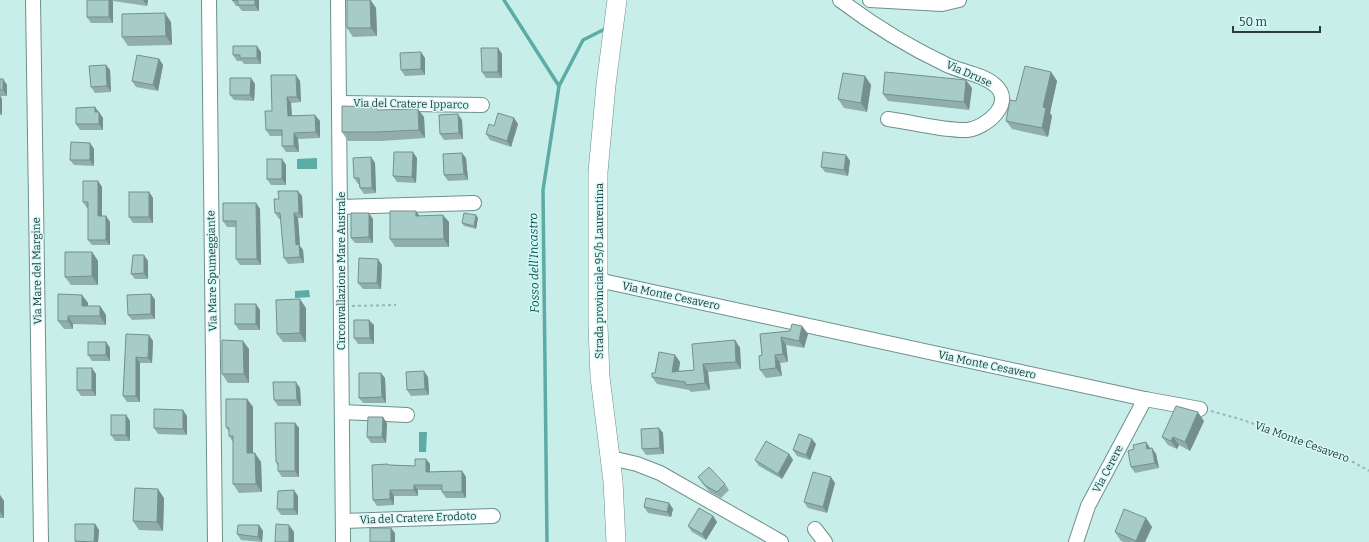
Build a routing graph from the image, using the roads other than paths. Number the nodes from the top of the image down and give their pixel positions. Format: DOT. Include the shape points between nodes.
graph roads {
  1 [pos="33,0"];
  2 [pos="209,0"];
  3 [pos="338,0"];
  4 [pos="617,0"];
  5 [pos="840,0"];
  6 [pos="870,0"];
  7 [pos="959,0"];
  8 [pos="340,103"];
  9 [pos="482,105"];
  10 [pos="888,119"];
  11 [pos="474,203"];
  12 [pos="340,207"];
  13 [pos="598,280"];
  14 [pos="1146,399"];
  15 [pos="1200,409"];
  16 [pos="342,412"];
  17 [pos="407,415"];
  18 [pos="611,458"];
  19 [pos="493,516"];
  20 [pos="343,521"];
  21 [pos="815,529"];
  22 [pos="41,542"];
  23 [pos="215,542"];
  24 [pos="343,542"];
  25 [pos="616,542"];
  26 [pos="781,542"];
  27 [pos="825,542"];
  28 [pos="1076,542"];
  1 -- 22 [label="street, Via Mare del Margine"];
  2 -- 23 [label="street, Via Mare Spumeggiante"];
  3 -- 8 [label="street, Circonvallazione Mare Australe"];
  4 -- 13 [label="main road, Strada provinciale 95/b Laurentina" via="598,172"];
  5 -- 10 [label="street, Via Druse" via="871,24 957,70 990,81 998,88 1002,97 993,117 975,128 956,130"];
  6 -- 7 [label="street" via="942,4"];
  8 -- 9 [label="street, Via del Cratere Ipparco"];
  8 -- 12 [label="street, Circonvallazione Mare Australe"];
  11 -- 12 [label="street"];
  12 -- 16 [label="street, Circonvallazione Mare Australe"];
  13 -- 14 [label="street, Via Monte Cesavero"];
  13 -- 18 [label="main road, Strada provinciale 95/b Laurentina" via="600,377"];
  14 -- 15 [label="street, Via Monte Cesavero"];
  14 -- 28 [label="street, Via Cerere" via="1085,511"];
  16 -- 17 [label="street"];
  16 -- 20 [label="street, Circonvallazione Mare Australe"];
  18 -- 25 [label="main road, Strada provinciale 95/b Laurentina"];
  18 -- 26 [label="street" via="660,473"];
  19 -- 20 [label="street, Via del Cratere Erodoto"];
  20 -- 24 [label="street, Circonvallazione Mare Australe"];
  21 -- 27 [label="street"];
}
